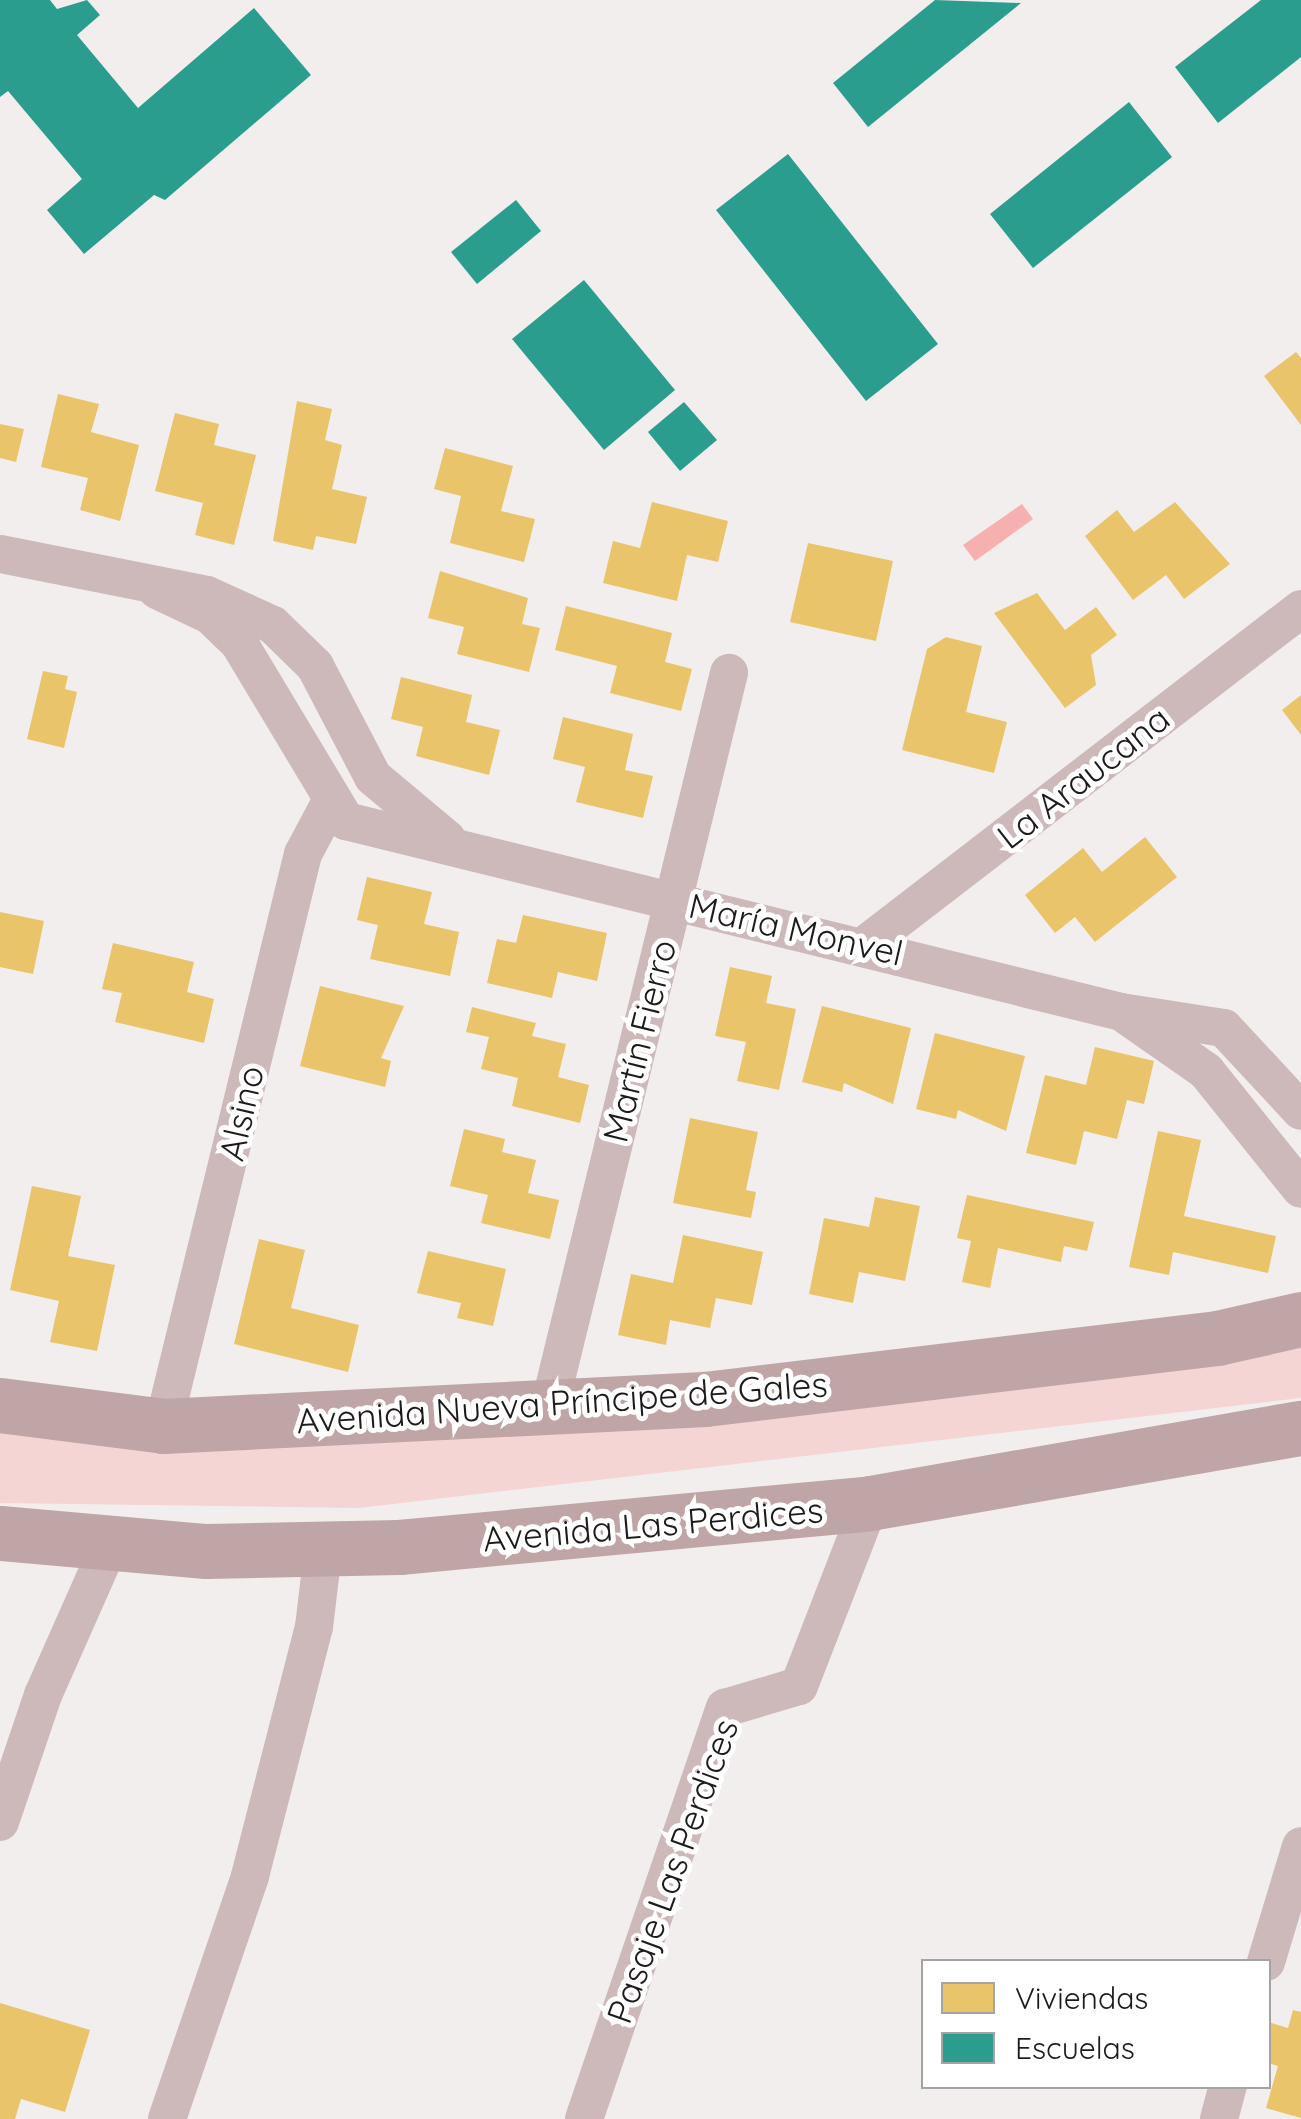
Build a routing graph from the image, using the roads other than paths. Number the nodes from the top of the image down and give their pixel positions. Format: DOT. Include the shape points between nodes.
graph roads {
  1 [pos="0,554"];
  2 [pos="158,590"];
  3 [pos="1301,609"];
  4 [pos="729,673"];
  5 [pos="329,806"];
  6 [pos="470,854"];
  7 [pos="674,900"];
  8 [pos="866,944"];
  9 [pos="1121,1012"];
  10 [pos="1301,1111"];
  11 [pos="1301,1189"];
  12 [pos="1301,1320"];
  13 [pos="0,1405"];
  14 [pos="550,1408"];
  15 [pos="163,1426"];
  16 [pos="1301,1428"];
  17 [pos="870,1503"];
  18 [pos="0,1532"];
  19 [pos="110,1544"];
  20 [pos="323,1552"];
  21 [pos="0,1822"];
  22 [pos="1301,1846"];
  23 [pos="1267,1959"];
  24 [pos="1227,2089"];
  25 [pos="167,2119"];
  26 [pos="584,2119"];
  27 [pos="1218,2119"];
  1 -- 2 [label="street, María Monvel"];
  2 -- 5 [label="street, María Monvel" via="210,615 239,643"];
  2 -- 6 [label="street, María Monvel" via="207,595 273,625 315,666 374,776 405,812"];
  3 -- 8 [label="street, La Araucana"];
  4 -- 7 [label="street, Martín Fierro"];
  5 -- 6 [label="street, María Monvel" via="366,830"];
  5 -- 15 [label="street, Alsino" via="302,854"];
  6 -- 7 [label="street, María Monvel"];
  7 -- 8 [label="street, María Monvel"];
  7 -- 14 [label="street, Martín Fierro"];
  8 -- 9 [label="street, María Monvel"];
  9 -- 10 [label="street, María Monvel" via="1224,1028"];
  9 -- 11 [label="street, María Monvel" via="1206,1071"];
  12 -- 14 [label="main road, Avenida Nueva Príncipe de Gales" via="1217,1338 724,1397"];
  13 -- 15 [label="main road, Avenida Nueva Príncipe de Gales"];
  14 -- 15 [label="main road, Avenida Nueva Príncipe de Gales"];
  16 -- 17 [label="main road, Avenida Las Perdices"];
  17 -- 20 [label="main road, Avenida Las Perdices"];
  17 -- 26 [label="street, Pasaje Las Perdices" via="799,1686 725,1708"];
  18 -- 19 [label="main road, Avenida Las Perdices"];
  19 -- 20 [label="main road, Avenida Las Perdices"];
  19 -- 21 [label="street" via="42,1695"];
  20 -- 25 [label="street" via="314,1627 250,1876"];
  22 -- 23 [label="street"];
  24 -- 27 [label="street"];
}
